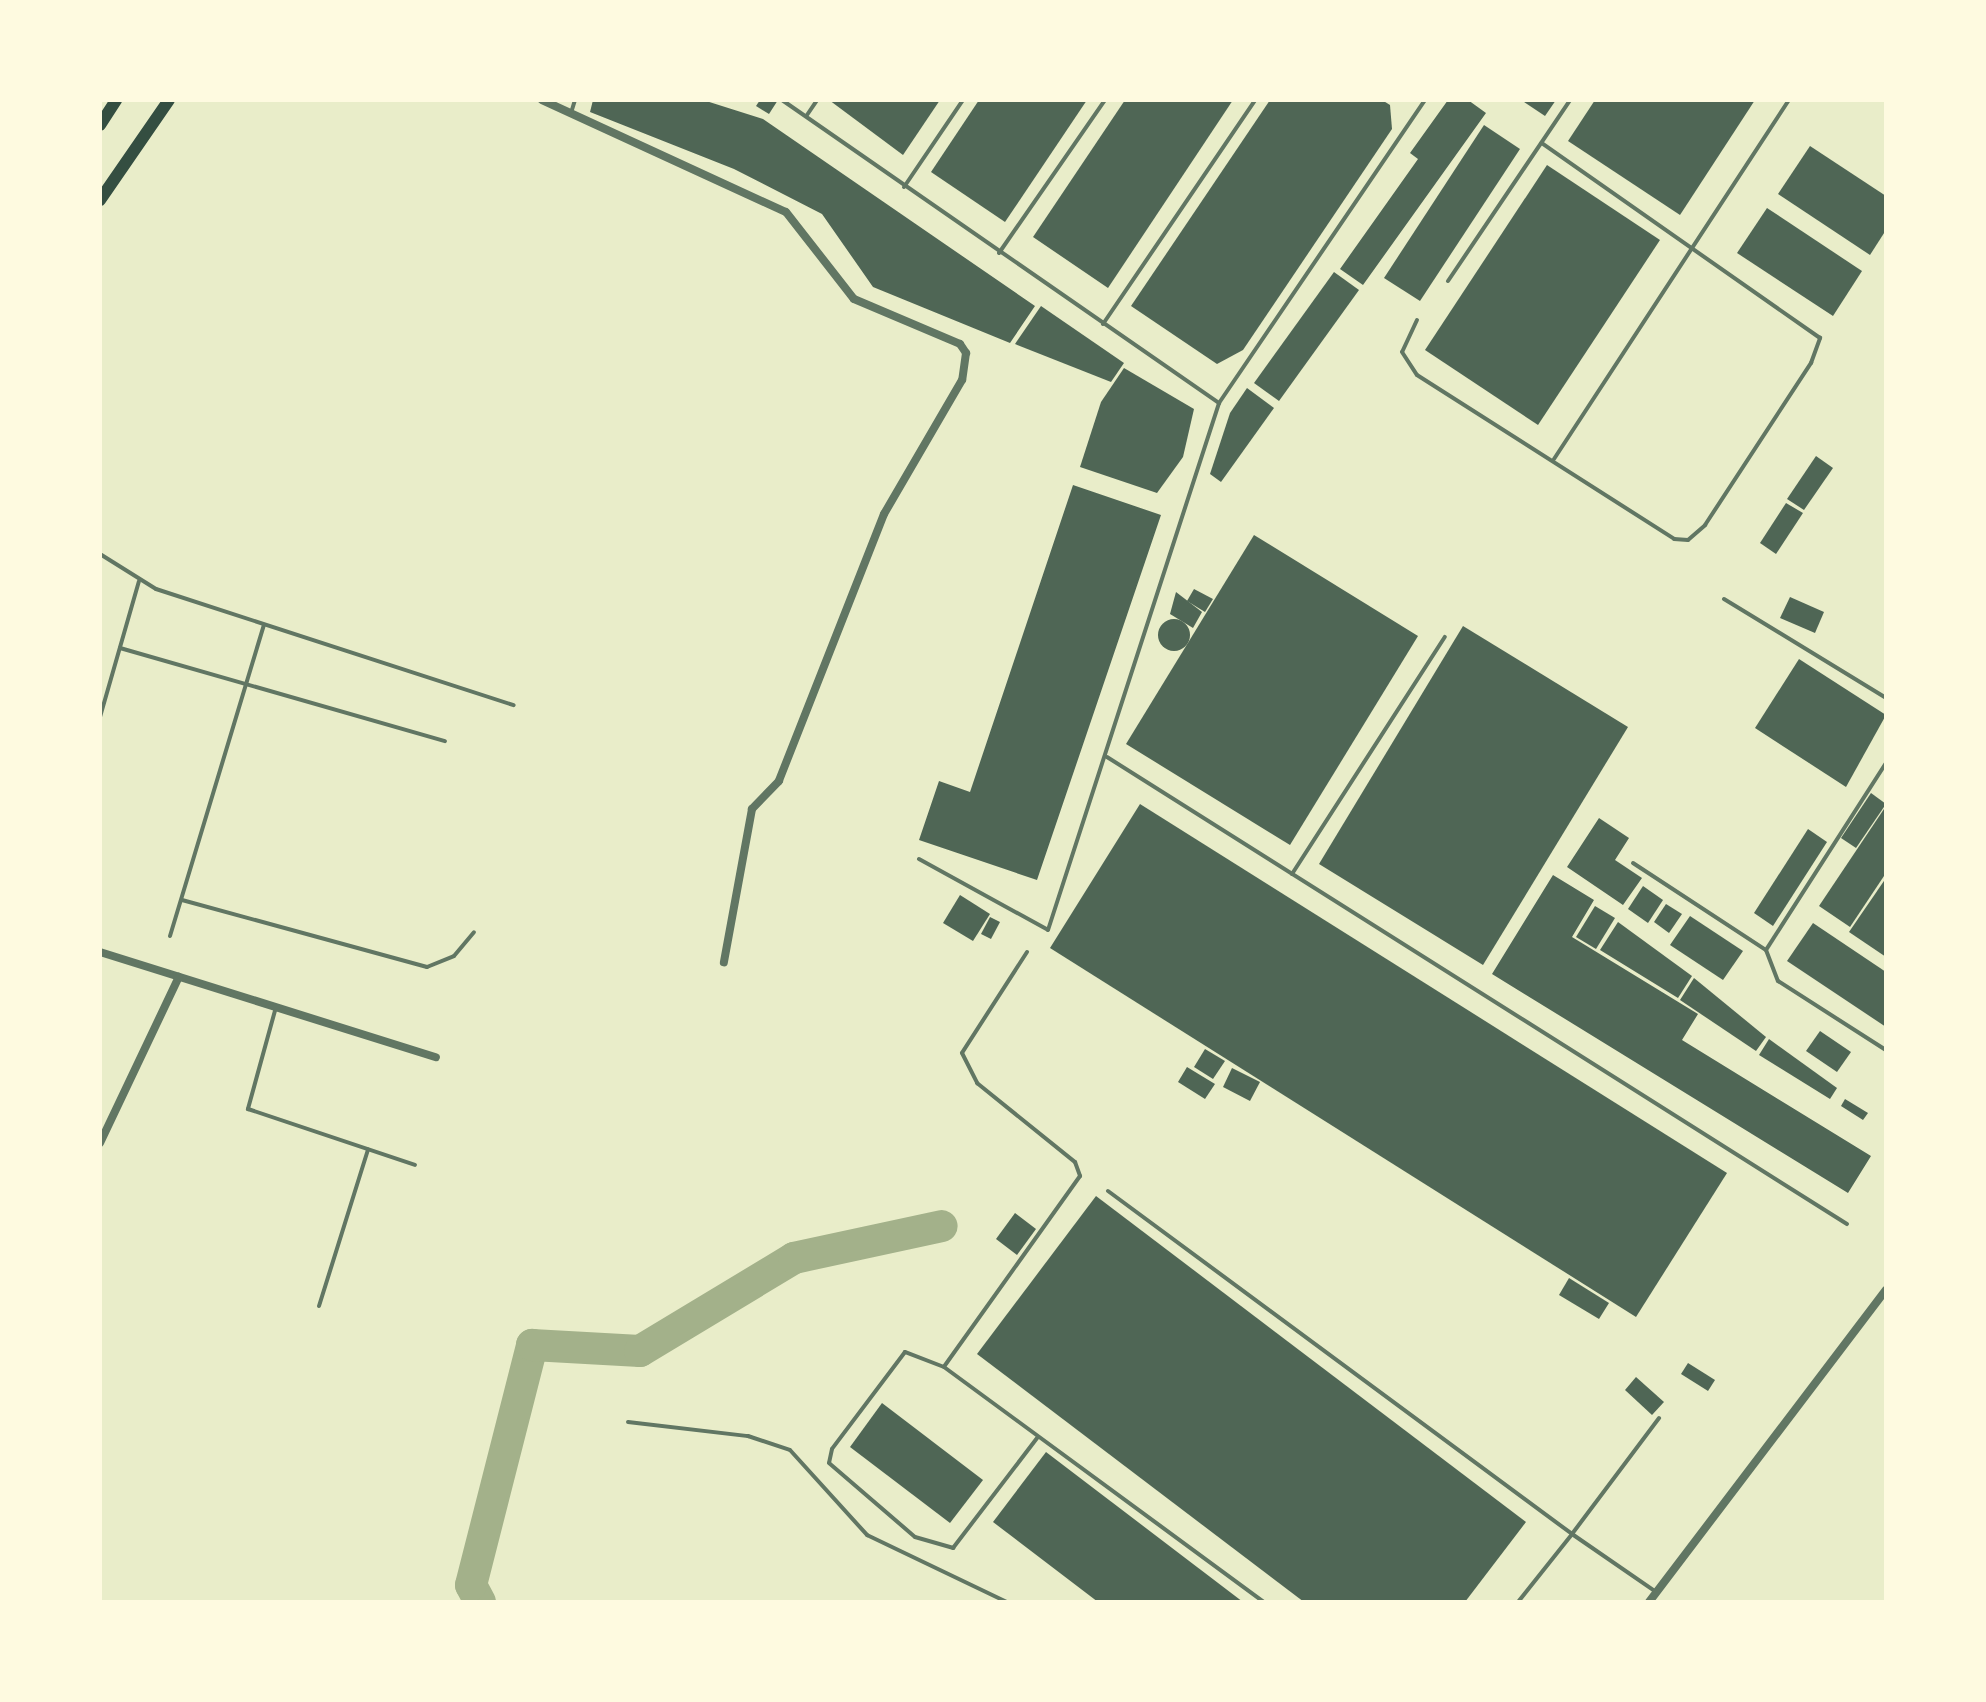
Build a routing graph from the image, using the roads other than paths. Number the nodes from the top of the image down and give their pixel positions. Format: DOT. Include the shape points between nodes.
graph roads {
  1 [pos="116,100"];
  2 [pos="170,100"];
  3 [pos="542,100"];
  4 [pos="575,100"];
  5 [pos="782,100"];
  6 [pos="817,100"];
  7 [pos="962,100"];
  8 [pos="1106,100"];
  9 [pos="1254,100"];
  10 [pos="1425,100"];
  11 [pos="1570,100"];
  12 [pos="1789,100"];
  13 [pos="570,113"];
  14 [pos="807,115"];
  15 [pos="100,125"];
  16 [pos="1541,143"];
  17 [pos="904,188"];
  18 [pos="100,200"];
  19 [pos="1694,245"];
  20 [pos="999,253"];
  21 [pos="1448,281"];
  22 [pos="1417,320"];
  23 [pos="1103,324"];
  24 [pos="1218,403"];
  25 [pos="1554,460"];
  26 [pos="100,554"];
  27 [pos="139,582"];
  28 [pos="1724,600"];
  29 [pos="264,625"];
  30 [pos="1445,638"];
  31 [pos="120,648"];
  32 [pos="243,679"];
  33 [pos="1886,698"];
  34 [pos="514,705"];
  35 [pos="100,717"];
  36 [pos="445,741"];
  37 [pos="1107,756"];
  38 [pos="1886,763"];
  39 [pos="919,859"];
  40 [pos="1634,862"];
  41 [pos="1292,874"];
  42 [pos="182,900"];
  43 [pos="474,932"];
  44 [pos="170,936"];
  45 [pos="1766,950"];
  46 [pos="100,952"];
  47 [pos="1027,952"];
  48 [pos="724,962"];
  49 [pos="179,976"];
  50 [pos="276,1007"];
  51 [pos="1886,1050"];
  52 [pos="436,1057"];
  53 [pos="100,1143"];
  54 [pos="368,1150"];
  55 [pos="415,1165"];
  56 [pos="1108,1191"];
  57 [pos="1847,1224"];
  58 [pos="1886,1290"];
  59 [pos="319,1306"];
  60 [pos="944,1367"];
  61 [pos="1659,1418"];
  62 [pos="628,1422"];
  63 [pos="1038,1436"];
  64 [pos="1572,1534"];
  65 [pos="1656,1592"];
  66 [pos="1007,1602"];
  67 [pos="1264,1602"];
  68 [pos="1518,1602"];
  69 [pos="1649,1602"];
  1 -- 15 [label="highway"];
  2 -- 18 [label="highway"];
  3 -- 13 [label="street"];
  4 -- 13 [label="lane"];
  5 -- 14 [label="lane"];
  6 -- 14 [label="lane"];
  7 -- 17 [label="lane"];
  8 -- 20 [label="lane"];
  9 -- 23 [label="lane"];
  10 -- 24 [label="lane"];
  11 -- 16 [label="lane"];
  12 -- 19 [label="lane"];
  13 -- 48 [label="street" via="786,212 854,298 960,344 966,353 962,380 884,514 780,781 752,809"];
  14 -- 17 [label="lane"];
  16 -- 19 [label="lane"];
  16 -- 21 [label="lane"];
  17 -- 20 [label="lane"];
  19 -- 25 [label="lane"];
  19 -- 25 [label="lane" via="1820,338 1811,364 1706,526 1688,540 1674,540"];
  20 -- 23 [label="lane"];
  22 -- 25 [label="lane" via="1403,339 1407,364"];
  23 -- 24 [label="lane"];
  24 -- 37 [label="lane"];
  26 -- 27 [label="lane"];
  27 -- 29 [label="lane"];
  27 -- 31 [label="lane"];
  28 -- 33 [label="lane"];
  29 -- 32 [label="lane"];
  29 -- 34 [label="lane"];
  30 -- 41 [label="lane"];
  31 -- 32 [label="lane"];
  31 -- 35 [label="lane"];
  32 -- 36 [label="lane"];
  32 -- 42 [label="lane"];
  37 -- 39 [label="lane" via="1048,930"];
  37 -- 41 [label="lane"];
  38 -- 45 [label="lane"];
  40 -- 45 [label="lane"];
  41 -- 57 [label="lane"];
  42 -- 43 [label="lane" via="427,966 454,956"];
  42 -- 44 [label="lane"];
  45 -- 51 [label="lane" via="1778,981"];
  46 -- 49 [label="street"];
  47 -- 60 [label="lane" via="962,1053 977,1082 1075,1162 1080,1176"];
  49 -- 50 [label="street"];
  49 -- 53 [label="street"];
  50 -- 52 [label="street"];
  50 -- 54 [label="lane" via="248,1109"];
  54 -- 55 [label="lane"];
  54 -- 59 [label="lane"];
  56 -- 64 [label="lane"];
  58 -- 65 [label="street"];
  60 -- 63 [label="lane"];
  60 -- 63 [label="lane" via="905,1352 832,1449 829,1463 914,1537 953,1548"];
  61 -- 64 [label="lane"];
  62 -- 66 [label="lane" via="748,1436 790,1450 868,1535"];
  63 -- 67 [label="lane"];
  64 -- 65 [label="lane"];
  64 -- 68 [label="lane"];
  65 -- 69 [label="street"];
}
